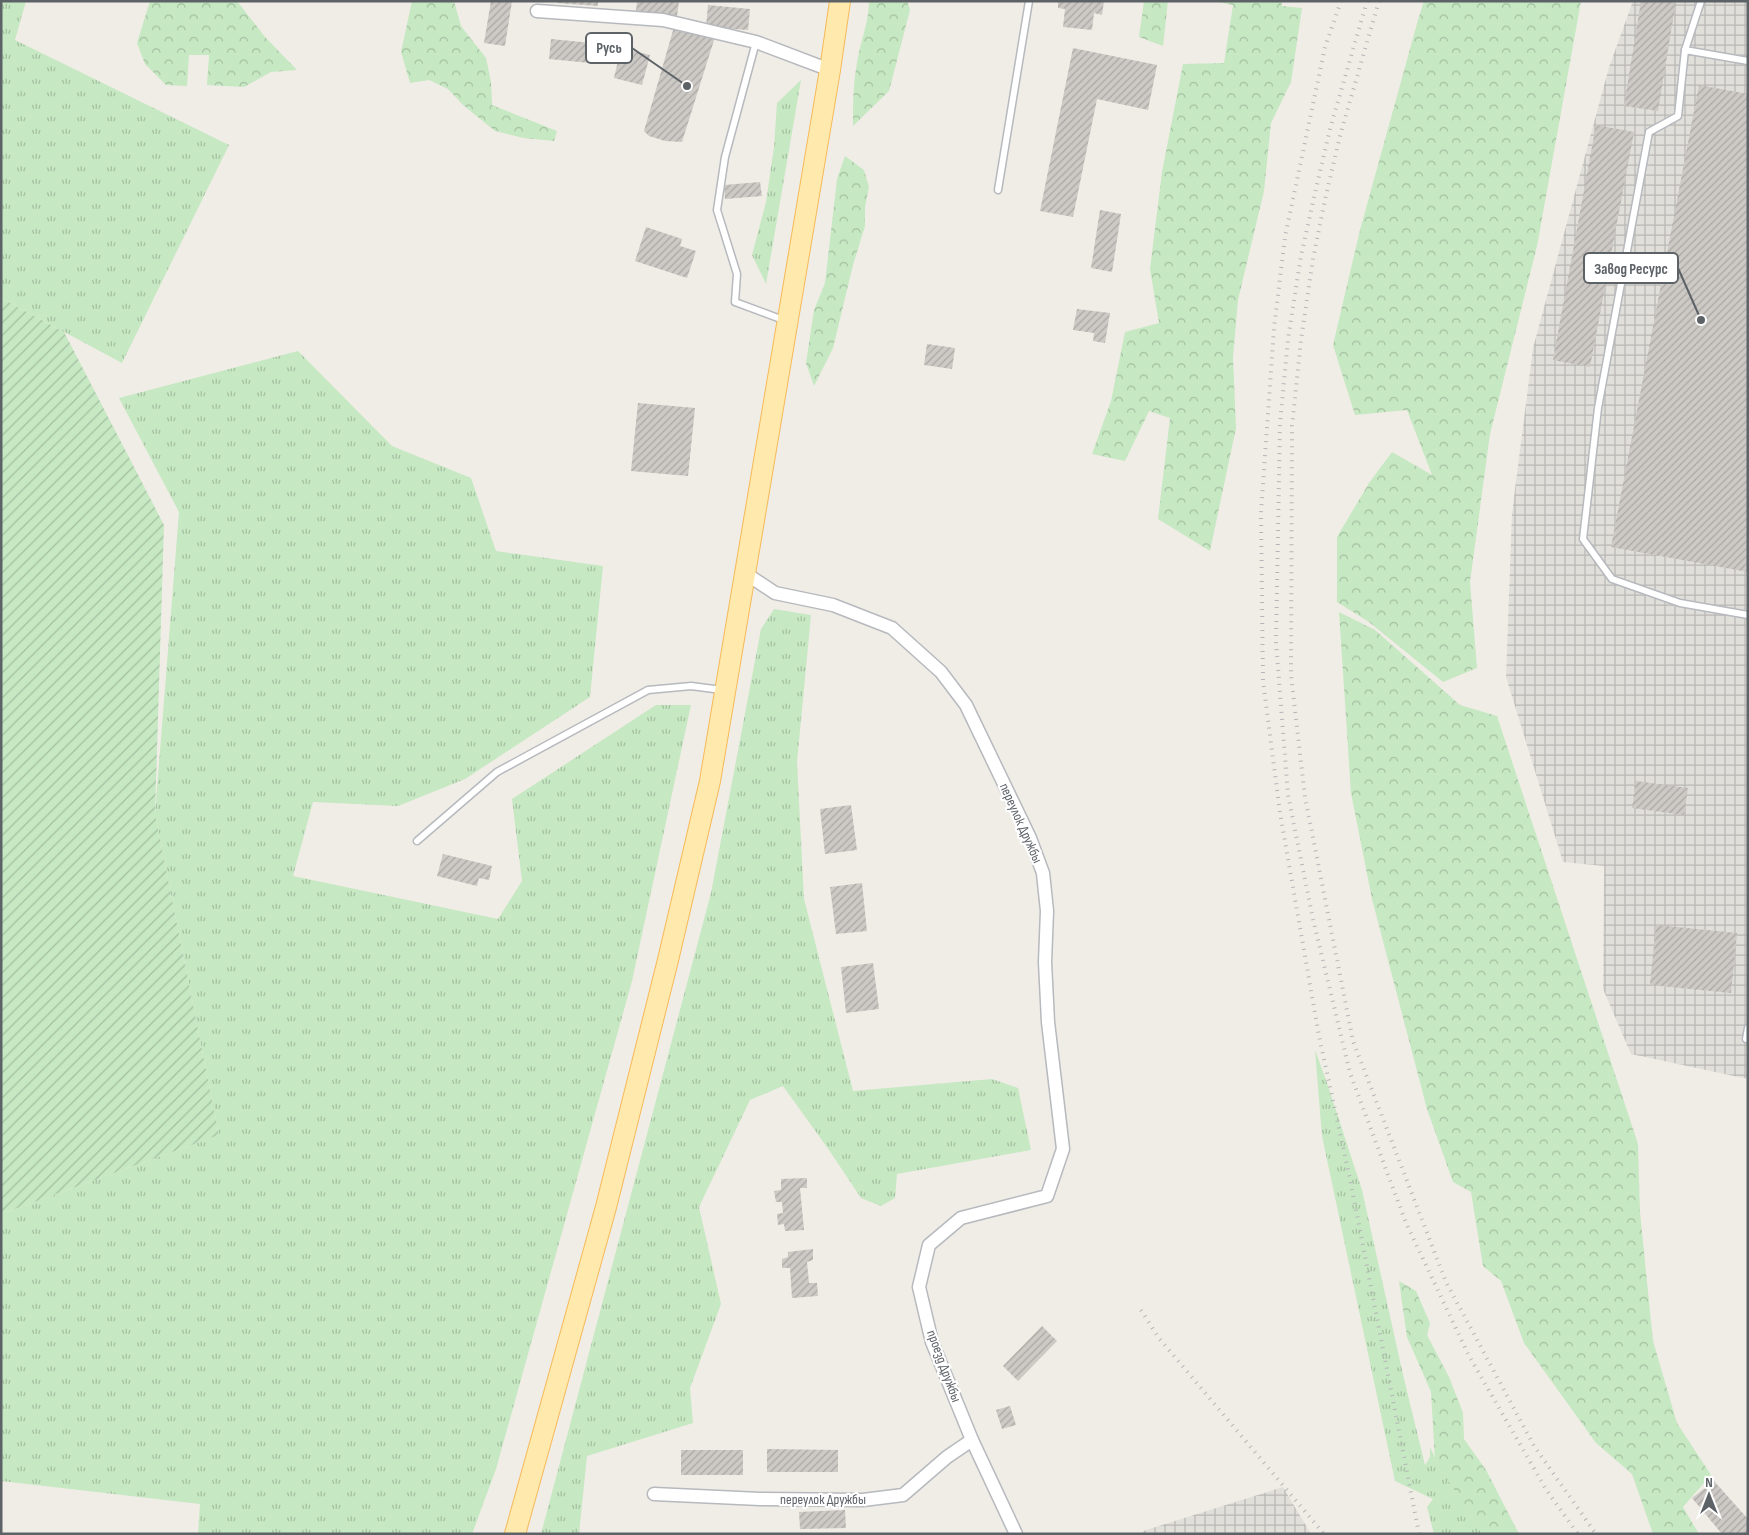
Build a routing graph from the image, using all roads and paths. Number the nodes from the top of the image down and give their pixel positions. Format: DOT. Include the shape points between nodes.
graph roads {
  1 [pos="840,1"];
  2 [pos="1030,1"];
  3 [pos="1701,1"];
  4 [pos="537,11"];
  5 [pos="756,42"];
  6 [pos="1685,50"];
  7 [pos="1748,61"];
  8 [pos="830,70"];
  9 [pos="998,190"];
  10 [pos="787,322"];
  11 [pos="745,573"];
  12 [pos="1748,615"];
  13 [pos="725,690"];
  14 [pos="417,841"];
  15 [pos="1748,1028"];
  16 [pos="1746,1039"];
  17 [pos="1005,1206"];
  18 [pos="972,1440"];
  19 [pos="654,1494"];
  20 [pos="515,1534"];
  21 [pos="1016,1534"];
  1 -- 8 [label="main road"];
  2 -- 9 [label="lane"];
  3 -- 6 [label="lane"];
  4 -- 5 [label="street" via="663,20"];
  5 -- 8 [label="street"];
  5 -- 10 [label="lane" via="725,157 717,210 737,274 735,302"];
  6 -- 7 [label="lane"];
  6 -- 12 [label="lane" via="1678,116 1649,132 1598,408 1583,539 1612,579 1680,603"];
  8 -- 10 [label="main road"];
  10 -- 11 [label="main road"];
  11 -- 13 [label="main road"];
  11 -- 17 [label="street, переулок Дружбы" via="775,593 833,605 892,628 941,672 966,705 1030,838 1043,873 1047,911 1048,1022 1064,1150 1047,1196"];
  13 -- 14 [label="lane" via="690,686 648,690 497,772"];
  13 -- 20 [label="main road" via="710,781 668,960 606,1207"];
  15 -- 16 [label="lane"];
  17 -- 18 [label="street, проезд Дружбы" via="961,1218 929,1245 919,1287 932,1342"];
  18 -- 19 [label="street, переулок Дружбы" via="947,1457 903,1496 863,1500"];
  18 -- 21 [label="street, проезд Дружбы"];
}
